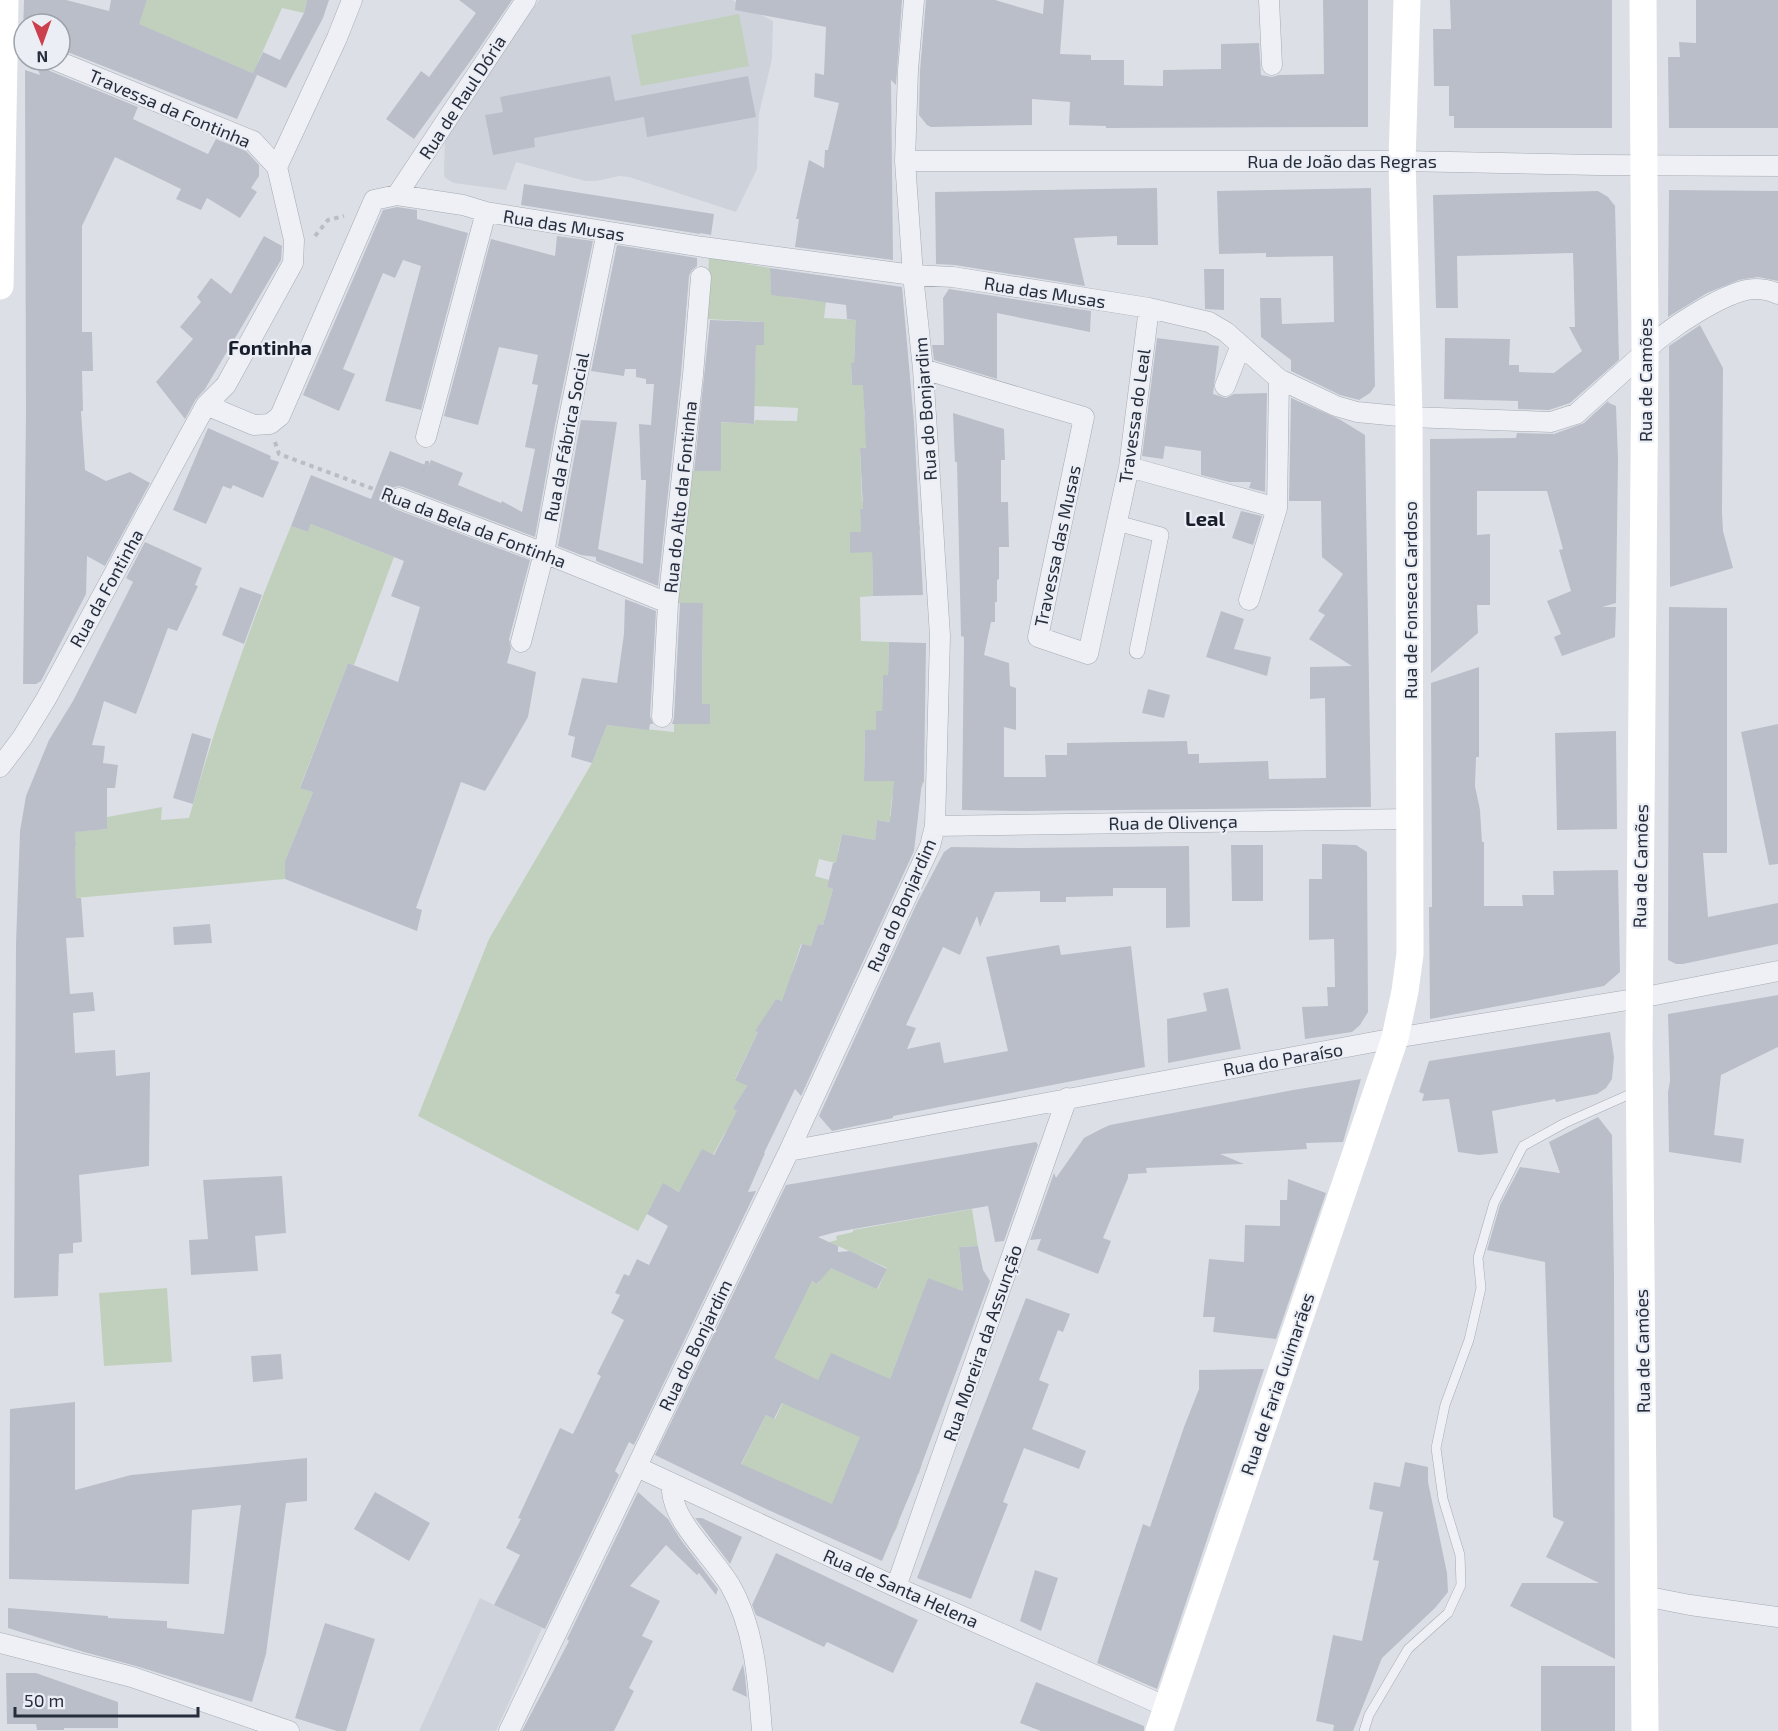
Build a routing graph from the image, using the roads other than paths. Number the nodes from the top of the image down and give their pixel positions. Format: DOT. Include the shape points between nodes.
graph roads {
  1 [pos="5,0"];
  2 [pos="352,0"];
  3 [pos="526,0"];
  4 [pos="914,0"];
  5 [pos="1269,0"];
  6 [pos="1407,0"];
  7 [pos="1643,0"];
  8 [pos="10,41"];
  9 [pos="1272,65"];
  10 [pos="72,67"];
  11 [pos="905,161"];
  12 [pos="1402,161"];
  13 [pos="1778,165"];
  14 [pos="1645,166"];
  15 [pos="277,167"];
  16 [pos="398,195"];
  17 [pos="486,212"];
  18 [pos="607,232"];
  19 [pos="913,275"];
  20 [pos="701,277"];
  21 [pos="0,286"];
  22 [pos="1778,294"];
  23 [pos="1149,308"];
  24 [pos="1241,345"];
  25 [pos="1645,352"];
  26 [pos="923,369"];
  27 [pos="1279,379"];
  28 [pos="1225,386"];
  29 [pos="207,405"];
  30 [pos="1409,417"];
  31 [pos="426,437"];
  32 [pos="1129,467"];
  33 [pos="405,500"];
  34 [pos="1277,508"];
  35 [pos="1117,523"];
  36 [pos="544,553"];
  37 [pos="1249,600"];
  38 [pos="668,603"];
  39 [pos="521,642"];
  40 [pos="1137,651"];
  41 [pos="662,717"];
  42 [pos="0,767"];
  43 [pos="1411,819"];
  44 [pos="935,826"];
  45 [pos="1778,971"];
  46 [pos="1640,998"];
  47 [pos="1395,1038"];
  48 [pos="1640,1090"];
  49 [pos="1068,1098"];
  50 [pos="789,1151"];
  51 [pos="637,1467"];
  52 [pos="672,1483"];
  53 [pos="896,1587"];
  54 [pos="1644,1596"];
  55 [pos="1778,1617"];
  56 [pos="0,1643"];
  57 [pos="1163,1719"];
  58 [pos="289,1731"];
  59 [pos="509,1731"];
  60 [pos="762,1731"];
  61 [pos="1364,1731"];
  62 [pos="1644,1731"];
  1 -- 8 [label="main road"];
  2 -- 15 [label="street"];
  3 -- 16 [label="street, Rua de Raul Dória"];
  4 -- 11 [label="street, Rua do Bonjardim"];
  5 -- 9 [label="street"];
  6 -- 12 [label="main road, Rua de Fonseca Cardoso"];
  7 -- 14 [label="main road, Rua de Camões"];
  8 -- 21 [label="main road"];
  10 -- 15 [label="street, Travessa da Fontinha" via="253,141"];
  11 -- 12 [label="street, Rua de João das Regras"];
  11 -- 19 [label="street, Rua do Bonjardim"];
  12 -- 14 [label="street, Rua de João das Regras"];
  12 -- 30 [label="main road, Rua de Fonseca Cardoso"];
  13 -- 14 [label="street, Rua de João das Regras"];
  14 -- 25 [label="main road, Rua de Camões"];
  15 -- 29 [label="street, Rua da Fontinha" via="294,240 293,263 226,385"];
  16 -- 17 [label="street, Rua das Musas"];
  16 -- 29 [label="street" via="374,200 280,416 270,424 254,425"];
  17 -- 18 [label="street, Rua das Musas"];
  17 -- 31 [label="street"];
  18 -- 19 [label="street, Rua das Musas"];
  18 -- 36 [label="street, Rua da Fábrica Social"];
  19 -- 23 [label="street, Rua das Musas" via="953,277"];
  19 -- 26 [label="street, Rua do Bonjardim"];
  20 -- 38 [label="street, Rua do Alto da Fontinha"];
  22 -- 25 [label="street, Rua das Musas" via="1754,288 1728,296 1669,331"];
  23 -- 24 [label="street, Rua das Musas" via="1209,322"];
  23 -- 32 [label="street, Travessa do Leal"];
  24 -- 27 [label="street, Rua das Musas"];
  24 -- 28 [label="street"];
  25 -- 30 [label="street, Rua das Musas" via="1576,414 1551,422"];
  25 -- 46 [label="main road, Rua de Camões"];
  26 -- 35 [label="street, Travessa das Musas" via="1084,417 1038,637 1088,654"];
  26 -- 44 [label="street, Rua do Bonjardim" via="940,636"];
  27 -- 30 [label="street, Rua das Musas" via="1336,406"];
  27 -- 34 [label="street"];
  29 -- 42 [label="street, Rua da Fontinha" via="46,699"];
  30 -- 43 [label="main road, Rua de Fonseca Cardoso"];
  32 -- 34 [label="street"];
  32 -- 35 [label="street, Travessa do Leal"];
  33 -- 36 [label="street, Rua da Bela da Fontinha"];
  34 -- 37 [label="street"];
  35 -- 40 [label="street" via="1161,535"];
  36 -- 38 [label="street, Rua da Bela da Fontinha"];
  36 -- 39 [label="street, Rua da Fábrica Social"];
  38 -- 41 [label="street, Rua do Alto da Fontinha"];
  43 -- 44 [label="street, Rua de Olivença"];
  43 -- 47 [label="main road, Rua de Fonseca Cardoso" via="1410,954"];
  44 -- 50 [label="street, Rua do Bonjardim" via="930,846"];
  45 -- 46 [label="street, Rua do Paraíso"];
  46 -- 47 [label="street, Rua do Paraíso"];
  46 -- 48 [label="main road, Rua de Camões"];
  47 -- 49 [label="street, Rua do Paraíso"];
  47 -- 57 [label="main road, Rua de Faria Guimarães"];
  48 -- 54 [label="main road, Rua de Camões"];
  48 -- 61 [label="lane" via="1523,1146 1494,1203 1478,1258 1481,1288 1469,1340 1445,1405 1436,1448 1443,1498 1460,1554 1461,1585 1448,1613 1408,1649 1369,1715"];
  49 -- 50 [label="street, Rua do Paraíso"];
  49 -- 53 [label="street, Rua Moreira da Assunção"];
  50 -- 51 [label="street, Rua do Bonjardim"];
  51 -- 52 [label="street, Rua de Santa Helena"];
  51 -- 59 [label="street, Rua do Bonjardim"];
  52 -- 53 [label="street, Rua de Santa Helena"];
  52 -- 60 [label="street" via="681,1519 730,1586 741,1610 755,1661"];
  53 -- 57 [label="street, Rua de Santa Helena"];
  54 -- 55 [label="street"];
  54 -- 62 [label="main road, Rua de Camões"];
  56 -- 58 [label="street" via="132,1677"];
}
